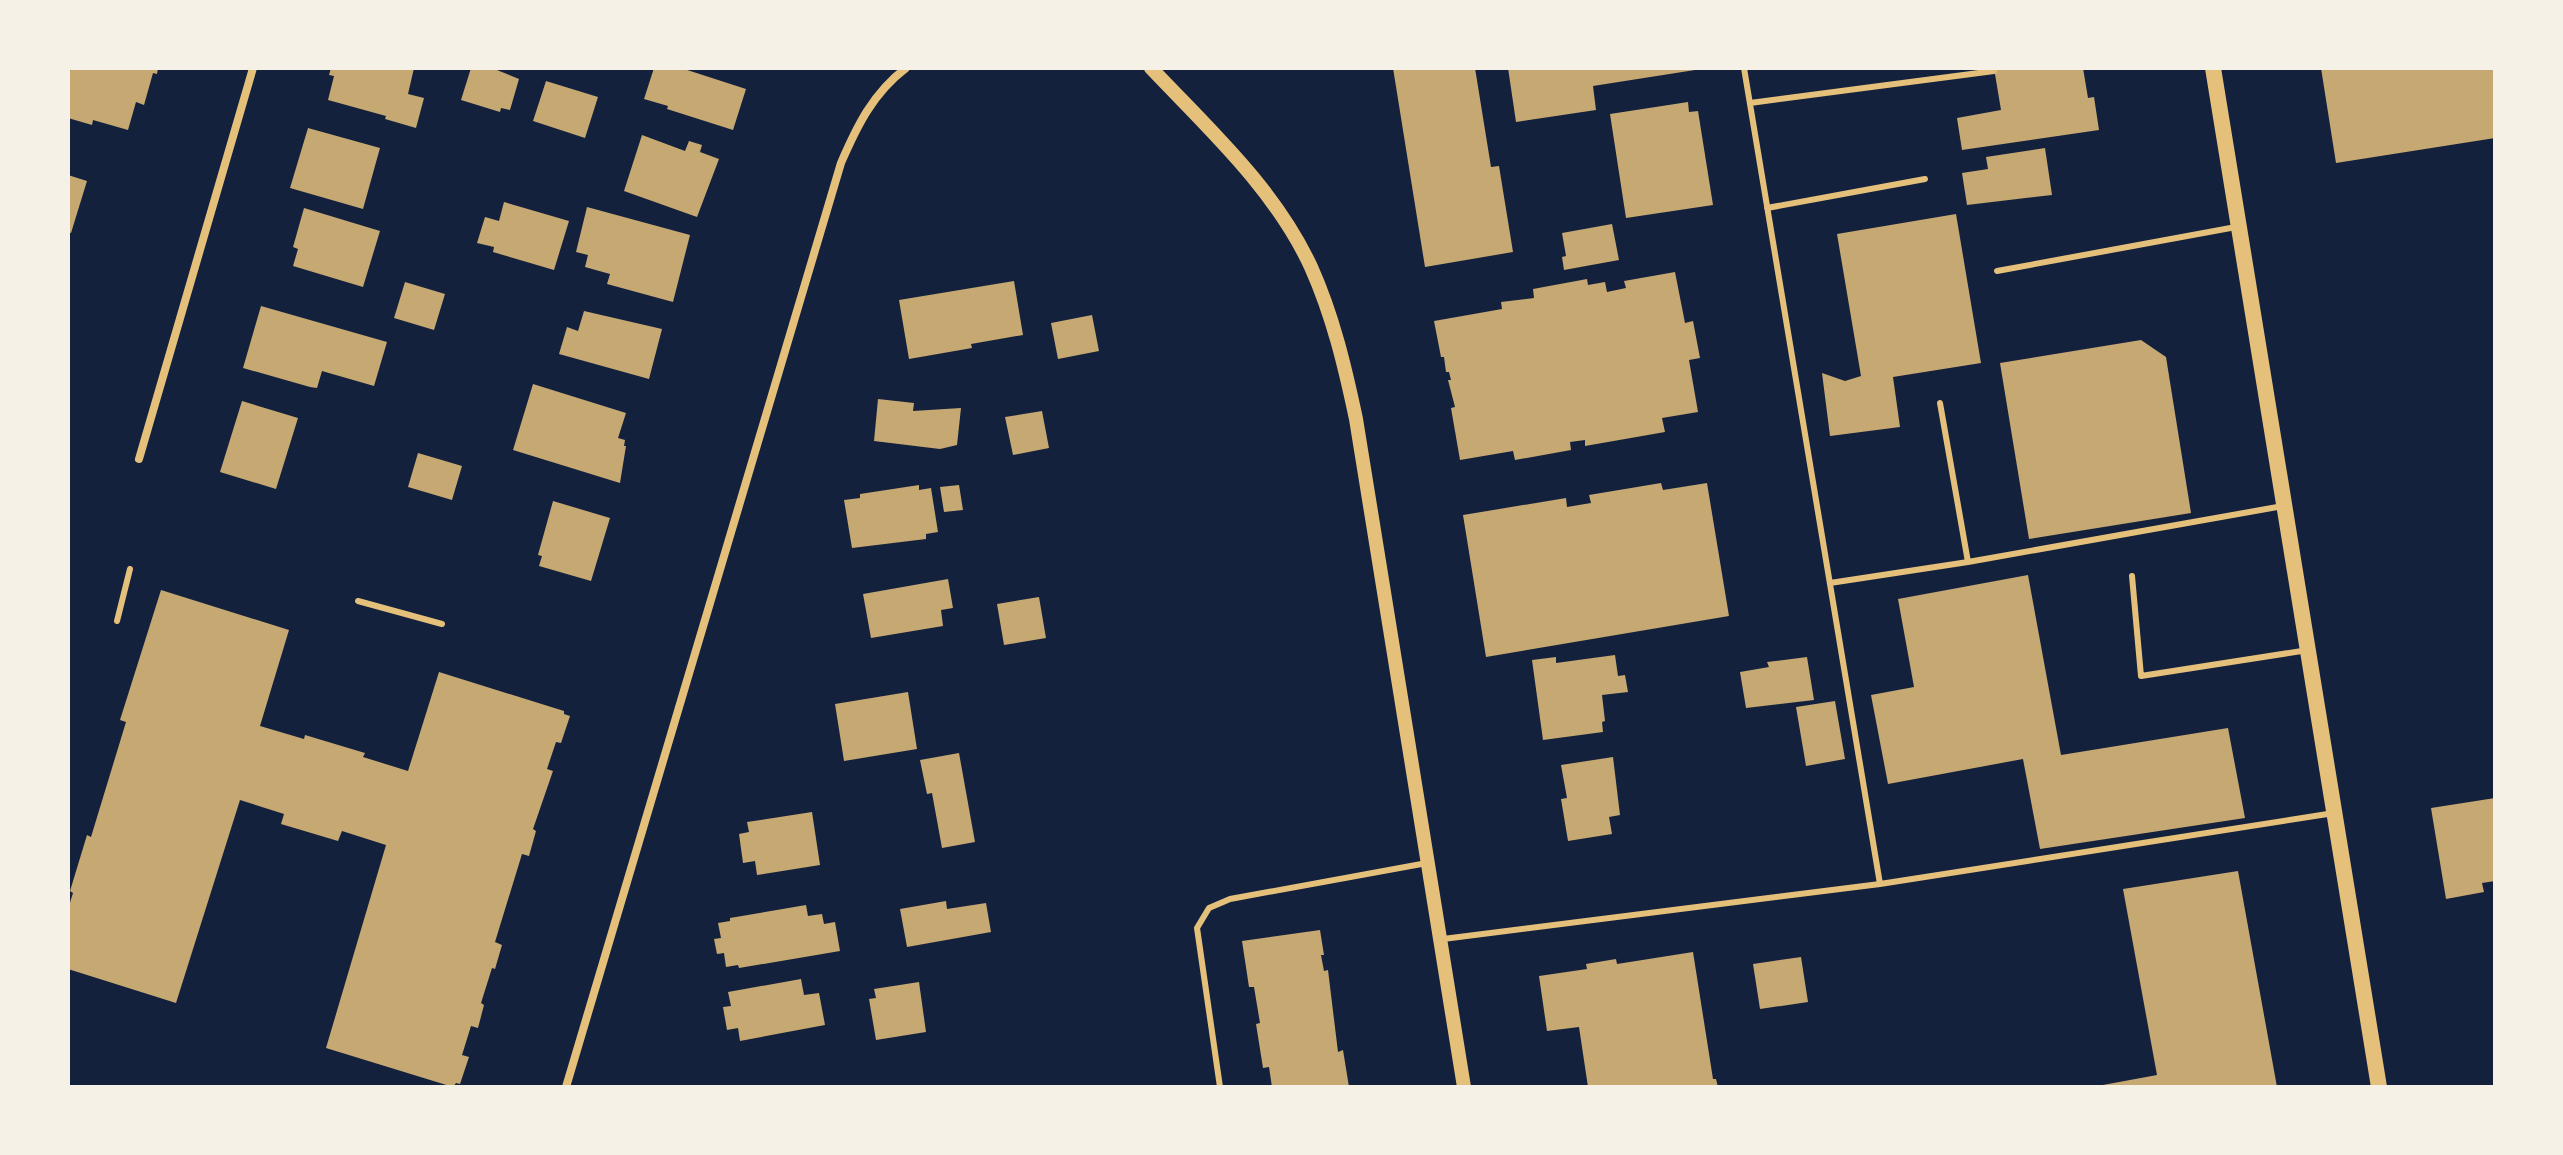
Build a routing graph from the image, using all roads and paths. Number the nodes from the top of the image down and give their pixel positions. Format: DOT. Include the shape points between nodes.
graph roads {
  1 [pos="253,68"];
  2 [pos="906,68"];
  3 [pos="1151,68"];
  4 [pos="1744,68"];
  5 [pos="2213,68"];
  6 [pos="1994,71"];
  7 [pos="1750,103"];
  8 [pos="1925,179"];
  9 [pos="1767,208"];
  10 [pos="2239,226"];
  11 [pos="1997,271"];
  12 [pos="1940,403"];
  13 [pos="139,459"];
  14 [pos="2284,506"];
  15 [pos="1968,562"];
  16 [pos="130,569"];
  17 [pos="2132,576"];
  18 [pos="1830,583"];
  19 [pos="358,601"];
  20 [pos="117,621"];
  21 [pos="442,624"];
  22 [pos="2308,650"];
  23 [pos="2334,813"];
  24 [pos="1427,863"];
  25 [pos="1880,884"];
  26 [pos="1439,940"];
  27 [pos="566,1087"];
  28 [pos="1220,1087"];
  29 [pos="1464,1087"];
  30 [pos="2379,1087"];
  1 -- 13 [label="street"];
  2 -- 27 [label="street" via="860,119 841,163"];
  3 -- 24 [label="street" via="1240,162 1284,221 1311,266 1339,340"];
  4 -- 7 [label="lane"];
  5 -- 10 [label="main road"];
  6 -- 7 [label="lane"];
  7 -- 9 [label="lane"];
  8 -- 9 [label="lane"];
  9 -- 18 [label="lane"];
  10 -- 11 [label="lane"];
  10 -- 14 [label="main road"];
  12 -- 15 [label="lane"];
  14 -- 15 [label="lane"];
  14 -- 22 [label="main road"];
  15 -- 18 [label="lane"];
  16 -- 20 [label="lane"];
  17 -- 22 [label="lane" via="2141,676"];
  18 -- 25 [label="lane"];
  19 -- 21 [label="lane"];
  22 -- 23 [label="main road"];
  23 -- 25 [label="lane"];
  23 -- 30 [label="main road"];
  24 -- 26 [label="street"];
  24 -- 28 [label="lane" via="1230,899 1209,908 1197,928"];
  25 -- 26 [label="lane"];
  26 -- 29 [label="street"];
}
